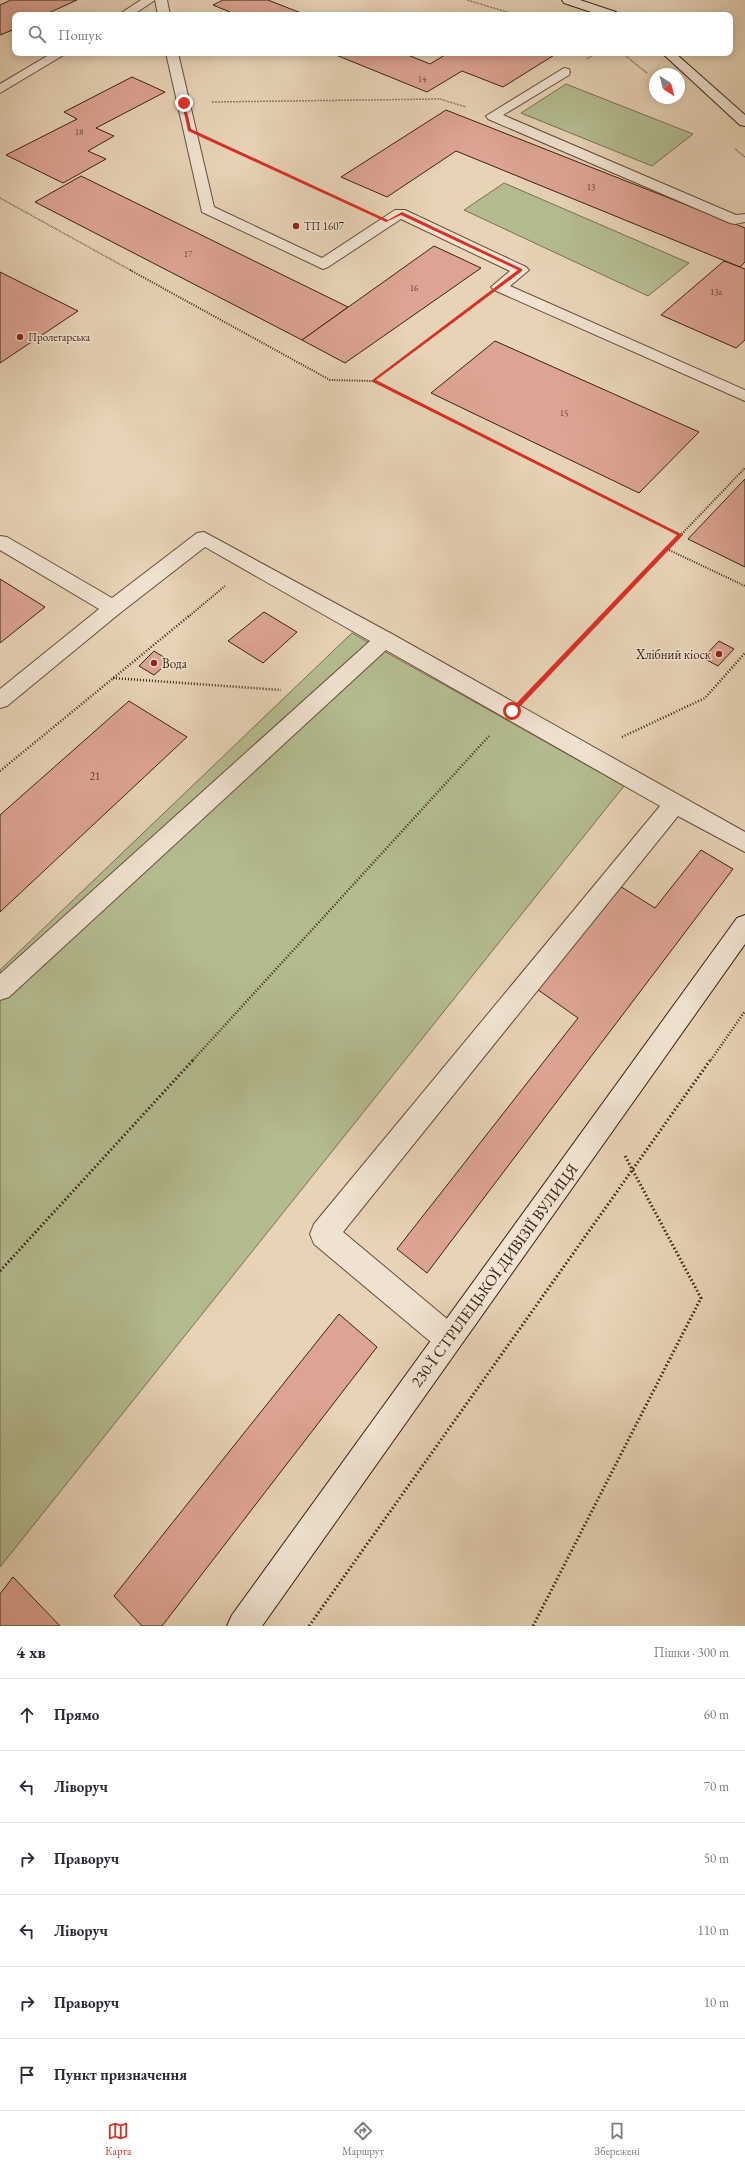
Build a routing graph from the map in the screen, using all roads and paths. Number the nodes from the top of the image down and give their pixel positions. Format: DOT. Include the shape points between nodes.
graph roads {
  1 [pos="149,0"];
  2 [pos="161,0"];
  3 [pos="467,0"];
  4 [pos="568,0"];
  5 [pos="129,12"];
  6 [pos="163,12"];
  7 [pos="507,12"];
  8 [pos="603,12"];
  9 [pos="56,56"];
  10 [pos="173,56"];
  11 [pos="626,56"];
  12 [pos="671,56"];
  13 [pos="564,72"];
  14 [pos="649,74"];
  15 [pos="0,89"];
  16 [pos="184,103"];
  17 [pos="493,116"];
  18 [pos="745,122"];
  19 [pos="190,130"];
  20 [pos="0,198"];
  21 [pos="745,218"];
  22 [pos="388,221"];
  23 [pos="499,287"];
  24 [pos="373,381"];
  25 [pos="745,396"];
  26 [pos="745,468"];
  27 [pos="681,535"];
  28 [pos="0,542"];
  29 [pos="667,549"];
  30 [pos="251,564"];
  31 [pos="745,586"];
  32 [pos="113,608"];
  33 [pos="385,640"];
  34 [pos="745,652"];
  35 [pos="113,678"];
  36 [pos="326,693"];
  37 [pos="0,700"];
  38 [pos="512,711"];
  39 [pos="587,754"];
  40 [pos="0,771"];
  41 [pos="675,803"];
  42 [pos="745,843"];
  43 [pos="745,924"];
  44 [pos="0,989"];
  45 [pos="745,1011"];
  46 [pos="605,1119"];
  47 [pos="633,1170"];
  48 [pos="0,1271"];
  49 [pos="448,1338"];
  50 [pos="243,1626"];
  51 [pos="309,1626"];
  52 [pos="533,1626"];
  1 -- 5 [label="street"];
  2 -- 6 [label="street"];
  3 -- 7 [label="path"];
  4 -- 8 [label="street"];
  9 -- 15 [label="street"];
  10 -- 16 [label="street"];
  11 -- 14 [label="path"];
  12 -- 18 [label="street"];
  13 -- 17 [label="street"];
  16 -- 17 [label="path" via="440,99"];
  16 -- 19 [label="street"];
  17 -- 21 [label="street" via="735,220"];
  19 -- 22 [label="path"];
  19 -- 22 [label="street" via="207,209 323,264"];
  20 -- 24 [label="path" via="330,380"];
  22 -- 23 [label="street" via="400,213 521,270"];
  23 -- 24 [label="path"];
  23 -- 25 [label="street"];
  24 -- 27 [label="path"];
  26 -- 27 [label="path"];
  27 -- 29 [label="path"];
  28 -- 32 [label="street"];
  29 -- 31 [label="path"];
  29 -- 38 [label="path"];
  30 -- 32 [label="street" via="204,538"];
  30 -- 33 [label="street"];
  30 -- 35 [label="path"];
  32 -- 37 [label="street"];
  33 -- 36 [label="street"];
  33 -- 38 [label="street"];
  34 -- 39 [label="path" via="705,698"];
  35 -- 36 [label="path"];
  35 -- 40 [label="path"];
  36 -- 44 [label="street"];
  38 -- 39 [label="street"];
  38 -- 48 [label="path"];
  39 -- 41 [label="street"];
  41 -- 42 [label="street"];
  41 -- 49 [label="street" via="324,1234"];
  43 -- 46 [label="street, 230-Ї СТРІЛЕЦЬКОЇ ДИВІЗІЇ ВУЛИЦЯ"];
  45 -- 47 [label="path"];
  46 -- 47 [label="path"];
  46 -- 49 [label="street, 230-Ї СТРІЛЕЦЬКОЇ ДИВІЗІЇ ВУЛИЦЯ"];
  47 -- 51 [label="path"];
  47 -- 52 [label="path" via="701,1298"];
  49 -- 50 [label="street, 230-Ї СТРІЛЕЦЬКОЇ ДИВІЗІЇ ВУЛИЦЯ"];
}
